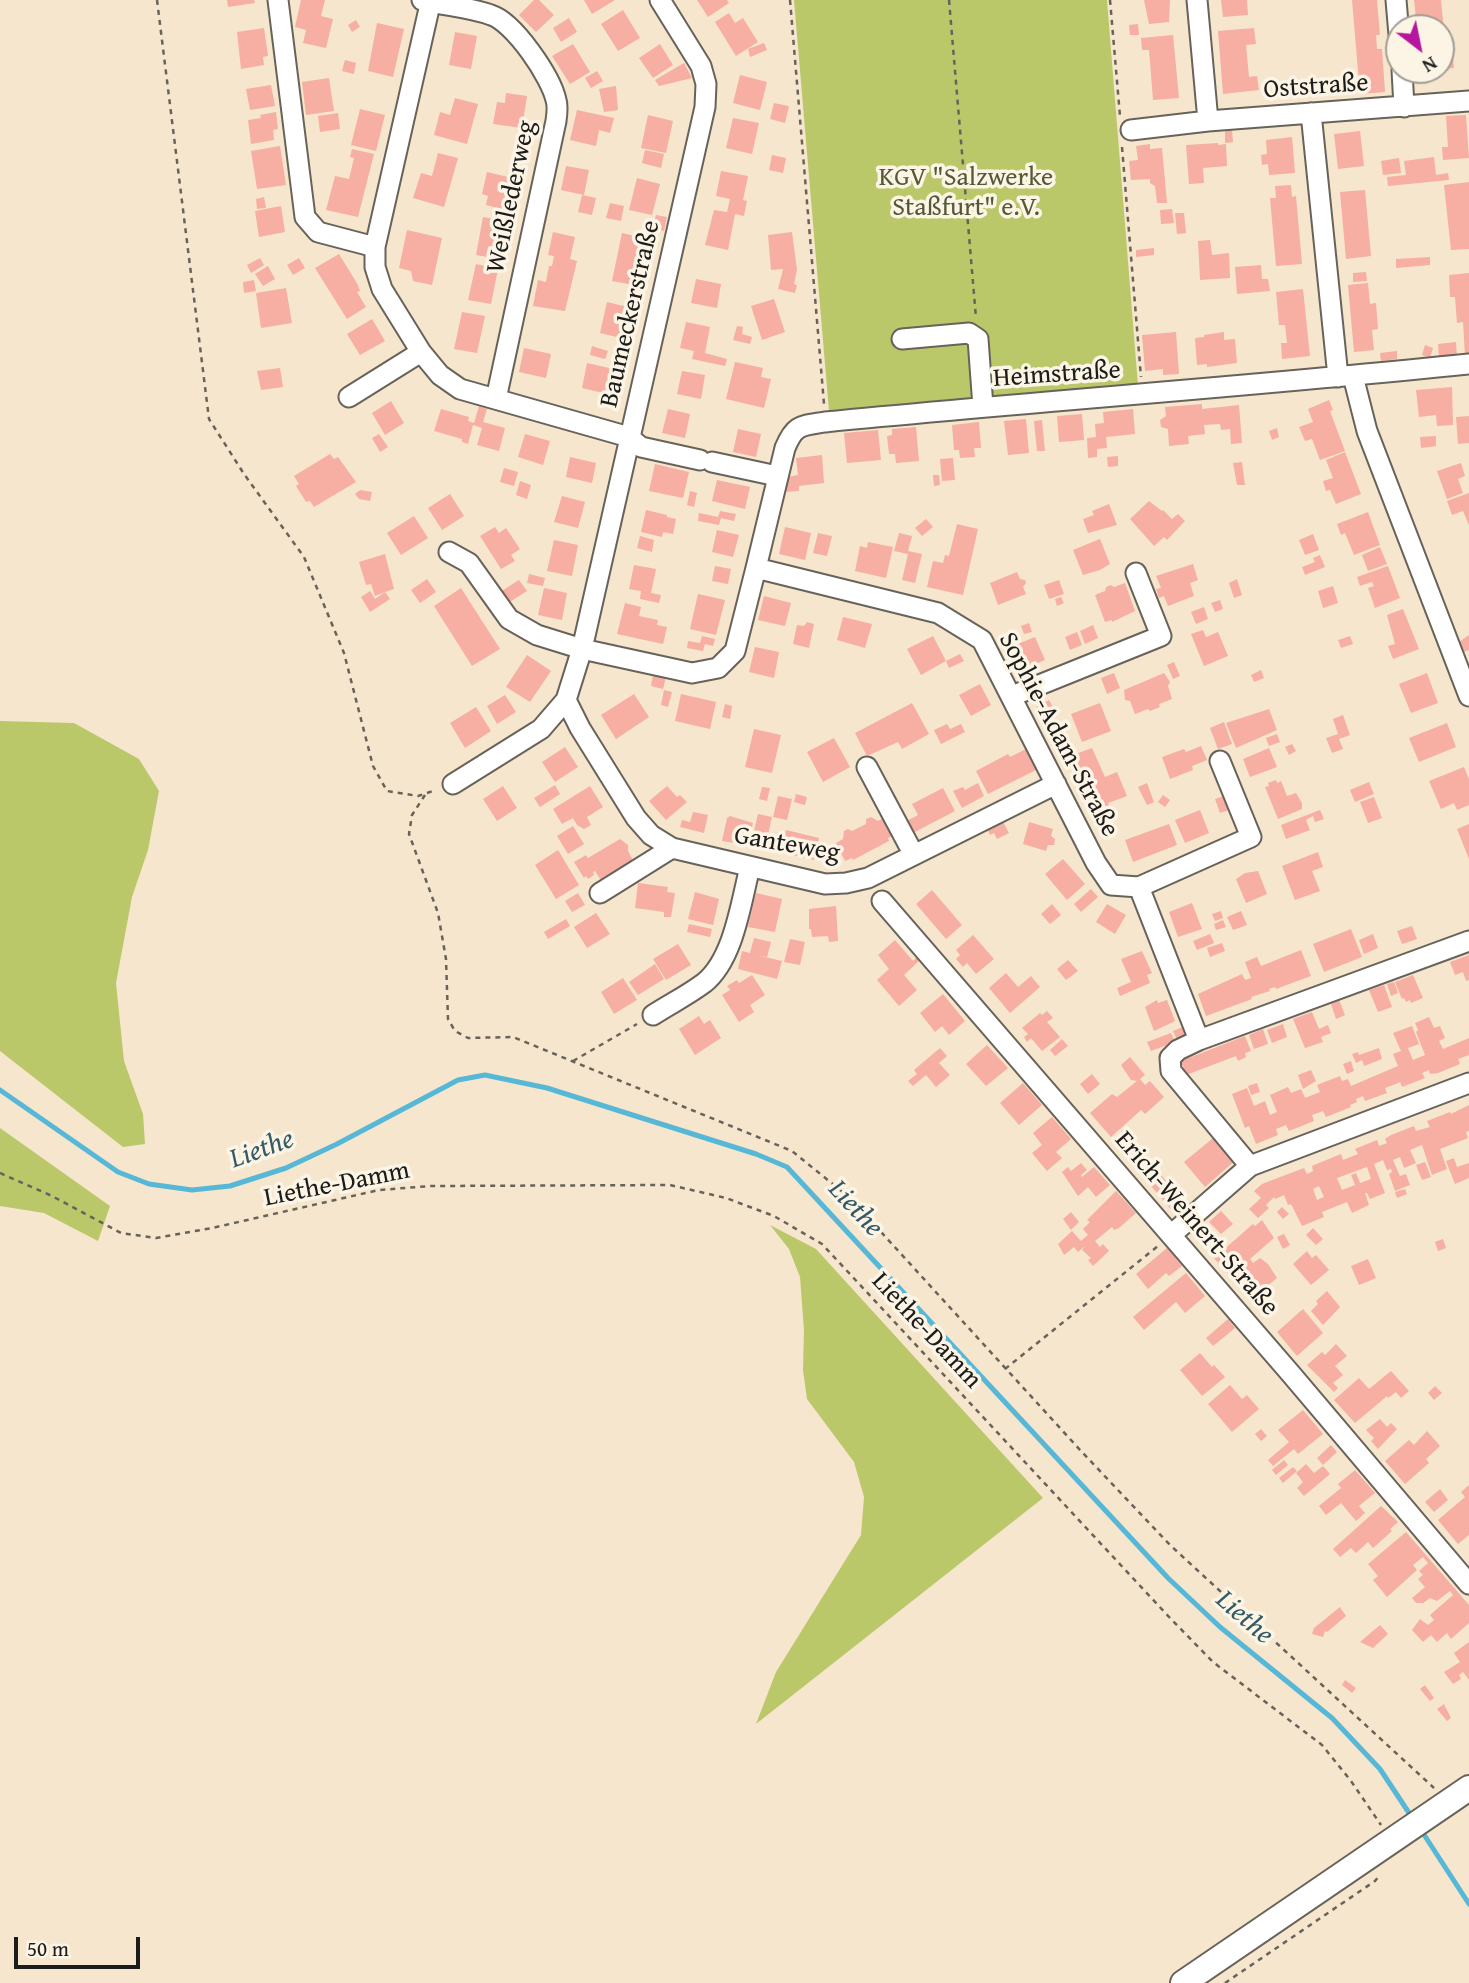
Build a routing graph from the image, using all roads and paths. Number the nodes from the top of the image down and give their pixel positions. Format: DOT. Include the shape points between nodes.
graph roads {
  1 [pos="157,0"];
  2 [pos="278,0"];
  3 [pos="660,0"];
  4 [pos="790,0"];
  5 [pos="949,0"];
  6 [pos="1110,0"];
  7 [pos="1197,0"];
  8 [pos="428,1"];
  9 [pos="1403,84"];
  10 [pos="1469,101"];
  11 [pos="1404,107"];
  12 [pos="1311,113"];
  13 [pos="1208,121"];
  14 [pos="1124,131"];
  15 [pos="375,247"];
  16 [pos="902,339"];
  17 [pos="978,339"];
  18 [pos="421,352"];
  19 [pos="1469,364"];
  20 [pos="1346,377"];
  21 [pos="1143,395"];
  22 [pos="349,397"];
  23 [pos="496,399"];
  24 [pos="983,407"];
  25 [pos="825,422"];
  26 [pos="629,437"];
  27 [pos="777,476"];
  28 [pos="449,552"];
  29 [pos="756,568"];
  30 [pos="1136,573"];
  31 [pos="582,649"];
  32 [pos="1012,696"];
  33 [pos="1469,696"];
  34 [pos="566,700"];
  35 [pos="1220,761"];
  36 [pos="867,767"];
  37 [pos="1056,783"];
  38 [pos="453,784"];
  39 [pos="425,794"];
  40 [pos="672,848"];
  41 [pos="914,855"];
  42 [pos="750,867"];
  43 [pos="1139,887"];
  44 [pos="600,893"];
  45 [pos="882,901"];
  46 [pos="1469,941"];
  47 [pos="653,1015"];
  48 [pos="1199,1040"];
  49 [pos="573,1061"];
  50 [pos="1469,1083"];
  51 [pos="1250,1166"];
  52 [pos="0,1173"];
  53 [pos="1171,1236"];
  54 [pos="1005,1369"];
  55 [pos="1469,1584"];
  56 [pos="1469,1788"];
  57 [pos="1441,1802"];
  58 [pos="1393,1840"];
  59 [pos="1183,1983"];
  60 [pos="1225,1983"];
  1 -- 39 [label="path" via="209,419 304,557 344,653 373,766 387,791"];
  2 -- 15 [label="street" via="305,217 318,232"];
  3 -- 26 [label="street, Baumeckerstraße" via="701,66 705,107"];
  4 -- 25 [label="path"];
  5 -- 17 [label="path"];
  6 -- 14 [label="path"];
  7 -- 13 [label="street"];
  8 -- 15 [label="street"];
  8 -- 23 [label="street, Weißlederweg" via="493,15 510,27 557,101"];
  9 -- 11 [label="street"];
  10 -- 11 [label="street, Oststraße"];
  11 -- 12 [label="street, Oststraße"];
  12 -- 13 [label="street, Oststraße"];
  12 -- 20 [label="street"];
  13 -- 14 [label="street, Oststraße"];
  14 -- 21 [label="path"];
  15 -- 18 [label="street" via="382,289"];
  16 -- 17 [label="street" via="969,333"];
  17 -- 24 [label="street"];
  18 -- 22 [label="street"];
  18 -- 23 [label="street" via="440,375 460,389"];
  19 -- 20 [label="street, Heimstraße"];
  20 -- 21 [label="street, Heimstraße"];
  20 -- 33 [label="street"];
  21 -- 24 [label="street, Heimstraße"];
  23 -- 26 [label="street"];
  24 -- 25 [label="street, Heimstraße"];
  25 -- 27 [label="street, Heimstraße" via="792,432"];
  26 -- 27 [label="street" via="641,447"];
  26 -- 31 [label="street, Baumeckerstraße"];
  27 -- 29 [label="street, Heimstraße"];
  28 -- 31 [label="street" via="469,563 509,619 537,635"];
  29 -- 31 [label="street" via="735,651 718,668 692,673"];
  29 -- 32 [label="street, Sophie-Adam-Straße" via="938,613 982,640"];
  30 -- 32 [label="street" via="1161,636"];
  31 -- 34 [label="street, Baumeckerstraße"];
  32 -- 37 [label="street, Sophie-Adam-Straße"];
  34 -- 38 [label="street, Baumeckerstraße" via="541,729"];
  34 -- 40 [label="street, Ganteweg" via="636,818"];
  35 -- 43 [label="street" via="1251,837"];
  36 -- 41 [label="street"];
  37 -- 41 [label="street, Ganteweg"];
  37 -- 43 [label="street, Sophie-Adam-Straße" via="1111,885"];
  38 -- 39 [label="path"];
  39 -- 49 [label="path" via="412,815 409,834 438,913 446,959 448,1019 455,1031 468,1038 513,1037"];
  40 -- 42 [label="street, Ganteweg"];
  40 -- 44 [label="street"];
  41 -- 42 [label="street, Ganteweg" via="868,878 846,883 825,884"];
  42 -- 47 [label="street" via="721,964 706,981"];
  43 -- 48 [label="street"];
  45 -- 53 [label="street, Erich-Weinert-Straße"];
  46 -- 48 [label="street"];
  47 -- 49 [label="path"];
  48 -- 51 [label="street" via="1170,1058 1171,1070"];
  49 -- 54 [label="path" via="792,1151 850,1198"];
  50 -- 51 [label="street"];
  51 -- 53 [label="street"];
  52 -- 58 [label="path, Liethe-Damm" via="121,1233 156,1238 379,1190 431,1186 670,1185 726,1198 774,1216 822,1244 1213,1662 1322,1745"];
  53 -- 54 [label="path"];
  53 -- 55 [label="street, Erich-Weinert-Straße"];
  54 -- 57 [label="path" via="1170,1545"];
  56 -- 57 [label="main road"];
  57 -- 58 [label="main road"];
  58 -- 59 [label="main road"];
  58 -- 60 [label="path" via="1387,1864 1375,1881"];
}
